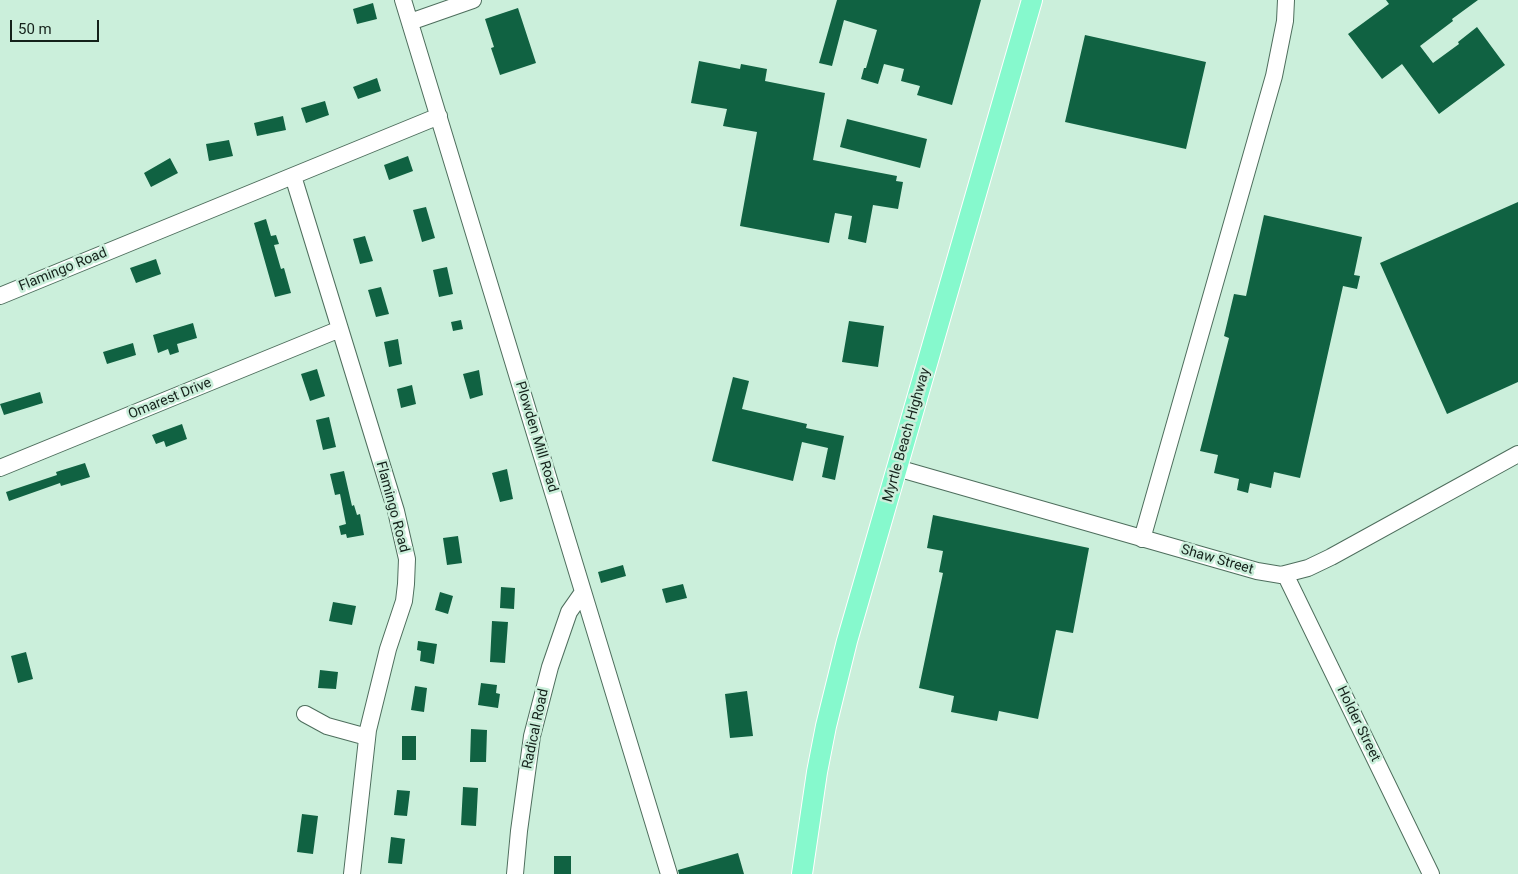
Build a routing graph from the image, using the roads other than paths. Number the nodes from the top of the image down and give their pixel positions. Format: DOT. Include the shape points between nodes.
graph roads {
  1 [pos="403,0"];
  2 [pos="473,0"];
  3 [pos="1032,0"];
  4 [pos="1286,0"];
  5 [pos="410,22"];
  6 [pos="439,116"];
  7 [pos="293,176"];
  8 [pos="0,296"];
  9 [pos="340,329"];
  10 [pos="1518,454"];
  11 [pos="0,468"];
  12 [pos="897,468"];
  13 [pos="1142,539"];
  14 [pos="1285,574"];
  15 [pos="583,592"];
  16 [pos="305,714"];
  17 [pos="367,737"];
  18 [pos="352,874"];
  19 [pos="515,874"];
  20 [pos="669,874"];
  21 [pos="802,874"];
  22 [pos="1431,874"];
  1 -- 5 [label="street, Plowden Mill Road"];
  2 -- 5 [label="street"];
  3 -- 12 [label="main road, Myrtle Beach Highway"];
  4 -- 13 [label="street" via="1274,76"];
  5 -- 6 [label="street, Plowden Mill Road"];
  6 -- 7 [label="street, Flamingo Road"];
  6 -- 15 [label="street, Plowden Mill Road"];
  7 -- 8 [label="street, Flamingo Road"];
  7 -- 9 [label="street, Flamingo Road"];
  9 -- 11 [label="street, Omarest Drive"];
  9 -- 17 [label="street, Flamingo Road" via="396,512 406,559 404,601 388,649"];
  10 -- 14 [label="street, Shaw Street" via="1331,557"];
  12 -- 13 [label="street, Shaw Street"];
  12 -- 21 [label="main road, Myrtle Beach Highway" via="826,726"];
  13 -- 14 [label="street, Shaw Street" via="1257,571"];
  14 -- 22 [label="street, Holder Street"];
  15 -- 19 [label="street, Radical Road" via="569,612 532,736"];
  15 -- 20 [label="street, Plowden Mill Road"];
  16 -- 17 [label="street" via="327,726"];
  17 -- 18 [label="street, Flamingo Road"];
}
